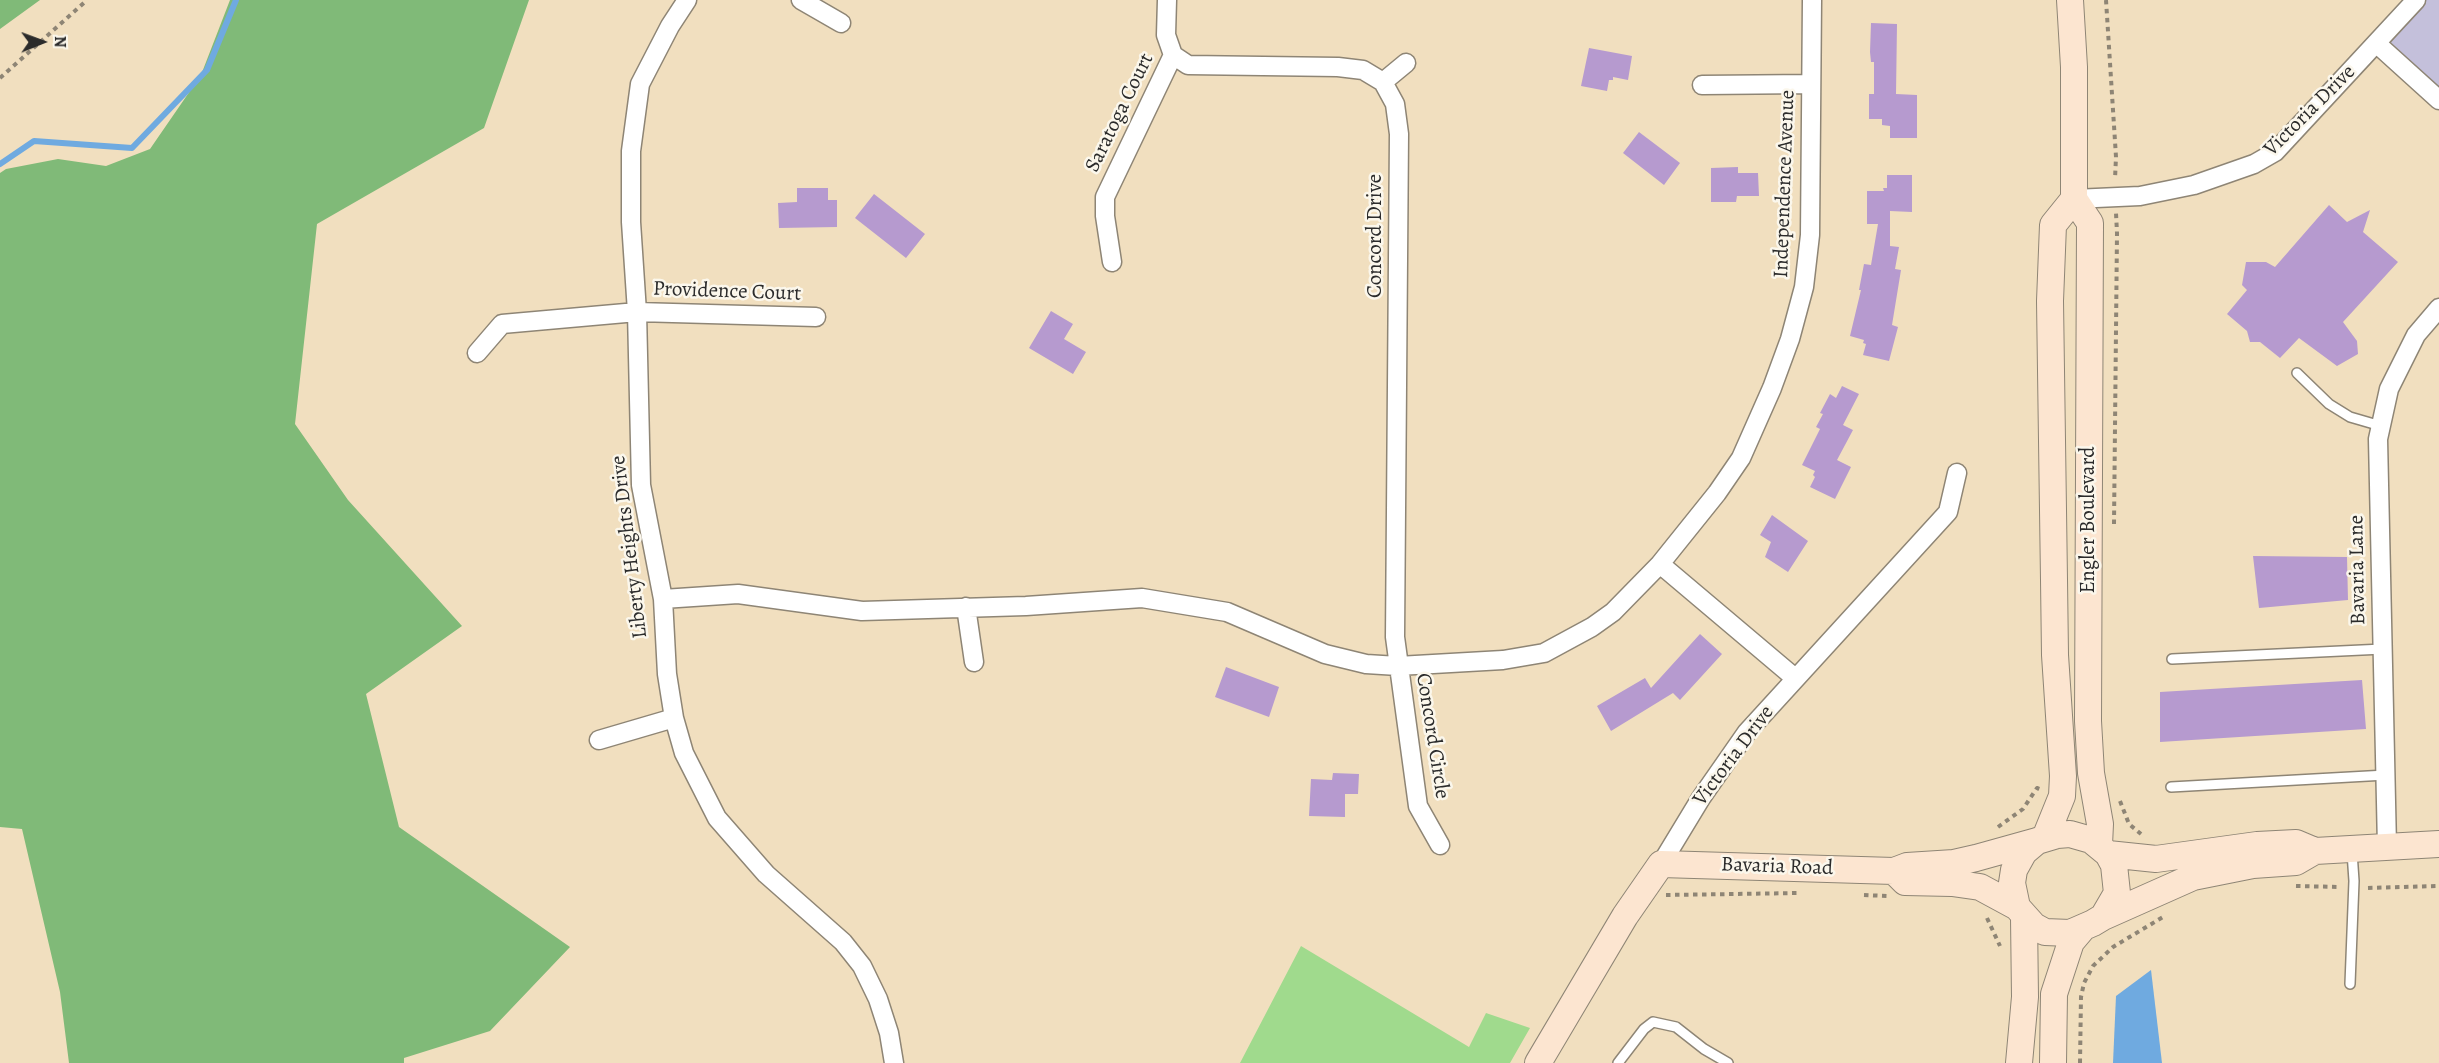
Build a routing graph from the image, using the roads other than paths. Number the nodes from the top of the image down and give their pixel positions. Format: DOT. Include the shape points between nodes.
graph roads {
  1 [pos="687,0"];
  2 [pos="801,0"];
  3 [pos="1167,0"];
  4 [pos="1812,0"];
  5 [pos="2070,0"];
  6 [pos="2416,0"];
  7 [pos="841,23"];
  8 [pos="2376,43"];
  9 [pos="1173,55"];
  10 [pos="1406,63"];
  11 [pos="1383,82"];
  12 [pos="1811,84"];
  13 [pos="1702,85"];
  14 [pos="2439,100"];
  15 [pos="2074,199"];
  16 [pos="1112,262"];
  17 [pos="2439,308"];
  18 [pos="637,312"];
  19 [pos="816,317"];
  20 [pos="477,353"];
  21 [pos="2297,373"];
  22 [pos="2381,426"];
  23 [pos="1957,473"];
  24 [pos="1660,564"];
  25 [pos="663,598"];
  26 [pos="966,607"];
  27 [pos="2383,649"];
  28 [pos="2172,659"];
  29 [pos="974,662"];
  30 [pos="1398,666"];
  31 [pos="1795,678"];
  32 [pos="674,718"];
  33 [pos="599,740"];
  34 [pos="2385,775"];
  35 [pos="2171,787"];
  36 [pos="2041,839"];
  37 [pos="1440,844"];
  38 [pos="2439,844"];
  39 [pos="2387,847"];
  40 [pos="2103,849"];
  41 [pos="2352,849"];
  42 [pos="2315,851"];
  43 [pos="1661,864"];
  44 [pos="1894,871"];
  45 [pos="2021,913"];
  46 [pos="2092,923"];
  47 [pos="2350,984"];
  48 [pos="894,1063"];
  49 [pos="1538,1063"];
  50 [pos="1618,1063"];
  51 [pos="1728,1063"];
  52 [pos="2019,1063"];
  53 [pos="2053,1063"];
  1 -- 18 [label="street, Liberty Heights Drive" via="640,84 631,151"];
  2 -- 7 [label="street"];
  3 -- 9 [label="street" via="1166,35"];
  4 -- 12 [label="street, Independence Avenue"];
  5 -- 15 [label="main road"];
  6 -- 8 [label="street, Victoria Drive"];
  8 -- 14 [label="street"];
  8 -- 15 [label="street, Victoria Drive" via="2275,152 2254,164 2194,185 2140,196"];
  9 -- 11 [label="street" via="1188,65 1363,70"];
  9 -- 16 [label="street, Saratoga Court" via="1105,197"];
  10 -- 11 [label="street"];
  11 -- 30 [label="street, Concord Drive" via="1395,104 1399,134 1395,625"];
  12 -- 13 [label="street"];
  12 -- 24 [label="street, Independence Avenue" via="1810,235 1804,286 1790,339 1741,458"];
  15 -- 36 [label="main road, Engler Boulevard" via="2053,225 2050,301 2054,591 2063,776 2062,796"];
  15 -- 40 [label="main road, Engler Boulevard" via="2090,223 2088,721 2091,773"];
  17 -- 22 [label="street, Bavaria Lane" via="2416,335 2389,389"];
  18 -- 19 [label="street, Providence Court"];
  18 -- 20 [label="street, Providence Court" via="502,324"];
  18 -- 25 [label="street, Liberty Heights Drive" via="641,485"];
  21 -- 22 [label="lane" via="2329,404 2350,417"];
  22 -- 27 [label="street, Bavaria Lane" via="2378,439"];
  23 -- 31 [label="street, Victoria Drive" via="1948,512"];
  24 -- 30 [label="street, Independence Avenue" via="1613,612 1544,653 1503,660"];
  24 -- 31 [label="street"];
  25 -- 26 [label="street, Independence Avenue" via="738,594 862,611"];
  25 -- 32 [label="street, Liberty Heights Drive"];
  26 -- 29 [label="street"];
  26 -- 30 [label="street, Independence Avenue" via="1142,598 1227,612 1325,654 1366,664"];
  27 -- 28 [label="lane"];
  27 -- 34 [label="street, Bavaria Lane"];
  30 -- 37 [label="street, Concord Circle" via="1418,806"];
  31 -- 43 [label="street, Victoria Drive" via="1747,732"];
  32 -- 33 [label="street"];
  32 -- 48 [label="street, Liberty Heights Drive" via="684,753 717,818 766,874 843,942 862,966 878,999"];
  34 -- 35 [label="lane"];
  34 -- 39 [label="street, Bavaria Lane"];
  36 -- 40 [label="main road" via="2070,834"];
  36 -- 44 [label="main road, Bavaria Road" via="1965,860"];
  36 -- 45 [label="main road" via="2024,852 2014,870 2012,883"];
  38 -- 39 [label="main road"];
  39 -- 41 [label="main road"];
  40 -- 42 [label="main road" via="2156,859 2296,843"];
  40 -- 46 [label="main road" via="2115,872 2117,893"];
  41 -- 42 [label="main road"];
  41 -- 47 [label="lane"];
  42 -- 46 [label="main road" via="2296,862 2253,865 2193,877"];
  43 -- 44 [label="main road, Bavaria Road"];
  43 -- 49 [label="main road, Victoria Drive" via="1625,916"];
  44 -- 45 [label="main road, Bavaria Road" via="1905,882 1980,887"];
  45 -- 46 [label="main road" via="2045,932 2058,934"];
  45 -- 52 [label="main road" via="2025,997"];
  46 -- 53 [label="main road" via="2071,942 2054,994"];
  50 -- 51 [label="lane" via="1653,1022 1676,1027"];
}
